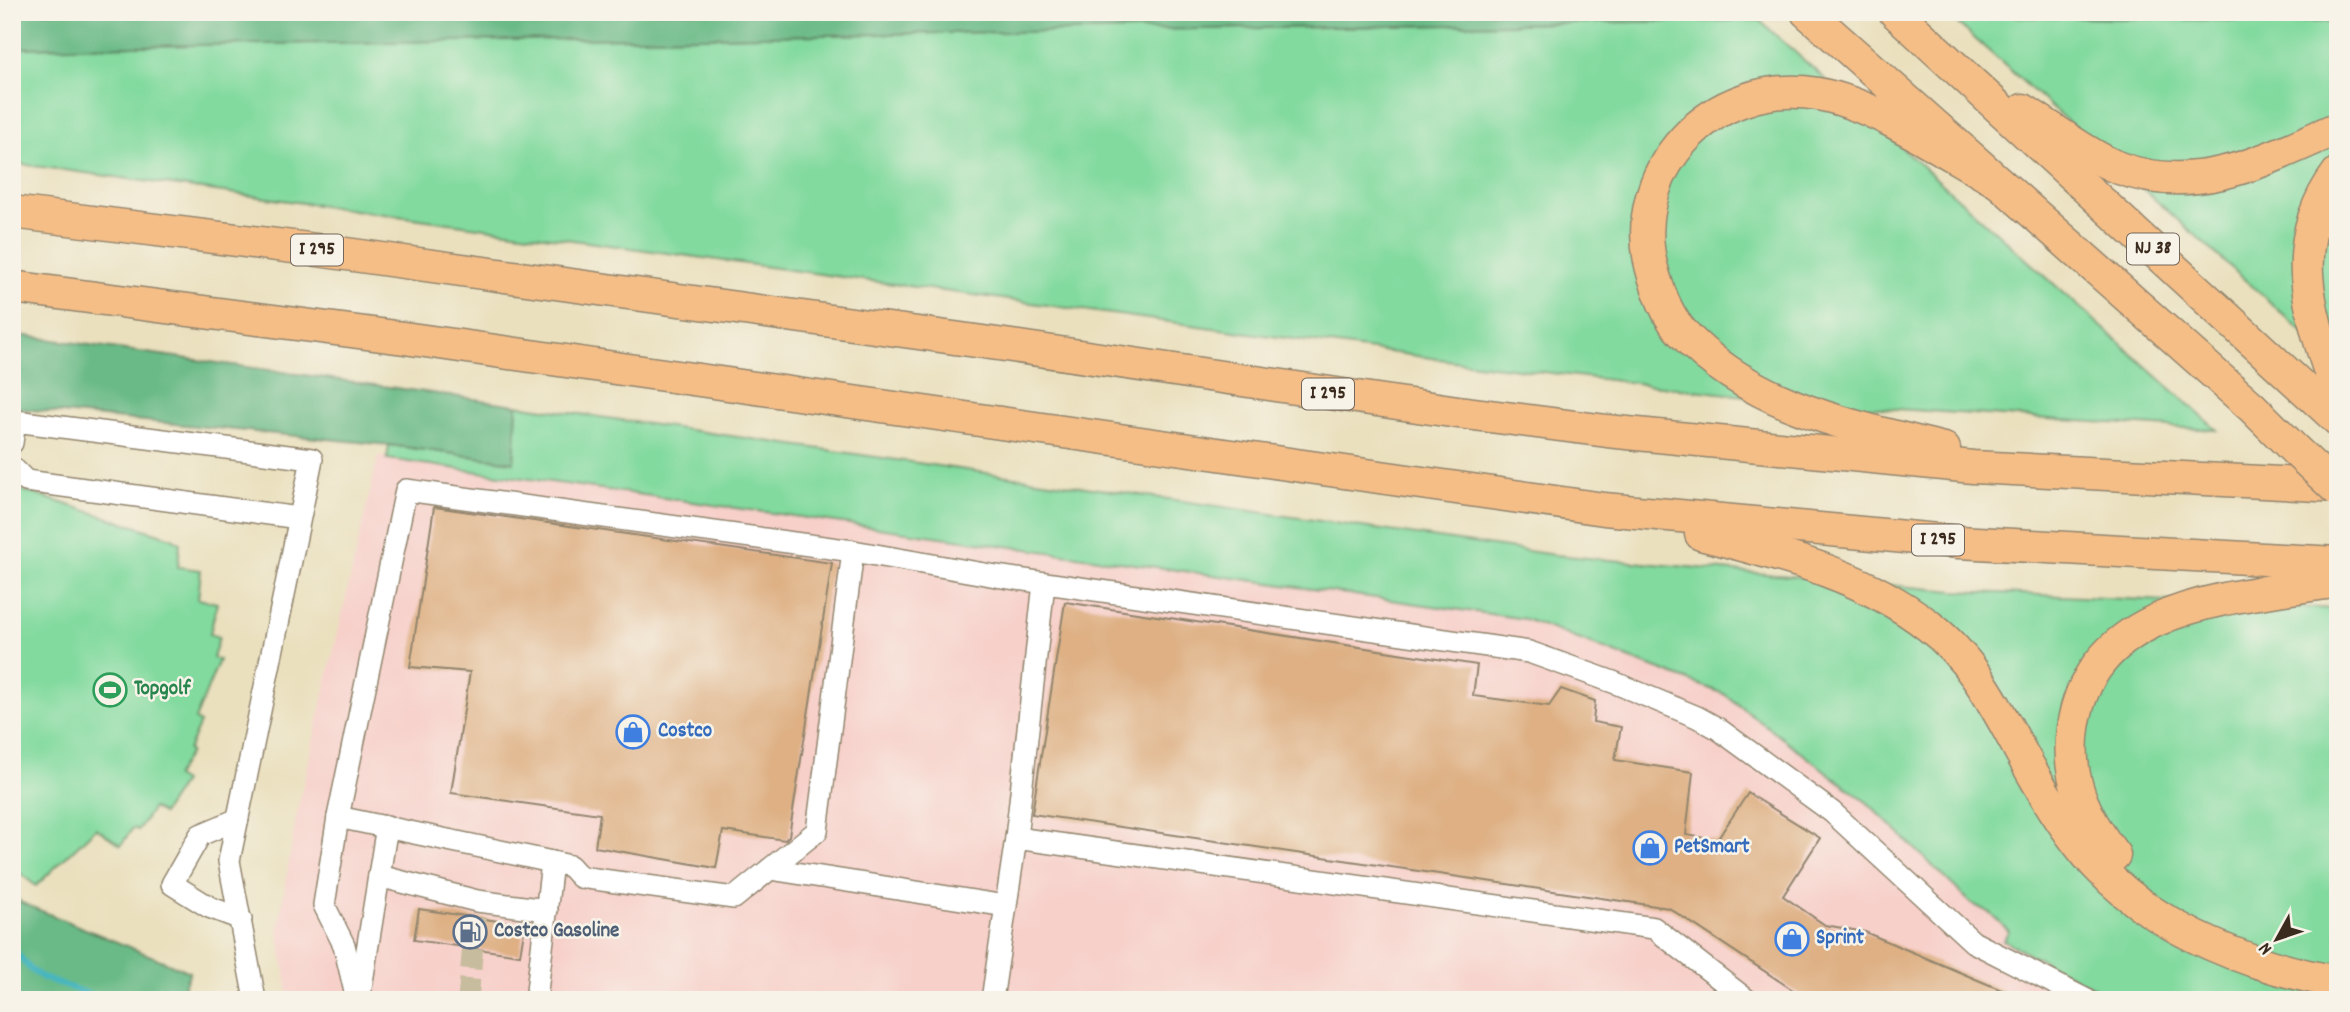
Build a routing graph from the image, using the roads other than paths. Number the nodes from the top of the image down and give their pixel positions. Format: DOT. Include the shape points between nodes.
graph roads {
  1 [pos="1807,12"];
  2 [pos="1895,12"];
  3 [pos="1968,77"];
  4 [pos="2338,128"];
  5 [pos="2338,173"];
  6 [pos="1998,182"];
  7 [pos="12,212"];
  8 [pos="12,287"];
  9 [pos="2338,396"];
  10 [pos="2338,420"];
  11 [pos="12,443"];
  12 [pos="12,467"];
  13 [pos="2037,471"];
  14 [pos="2338,488"];
  15 [pos="1604,509"];
  16 [pos="299,518"];
  17 [pos="853,551"];
  18 [pos="2338,563"];
  19 [pos="2338,581"];
  20 [pos="1044,583"];
  21 [pos="338,817"];
  22 [pos="239,819"];
  23 [pos="387,826"];
  24 [pos="1016,838"];
  25 [pos="552,862"];
  26 [pos="770,869"];
  27 [pos="379,876"];
  28 [pos="1006,906"];
  29 [pos="547,910"];
  30 [pos="241,919"];
  31 [pos="2338,965"];
  32 [pos="2338,982"];
  33 [pos="253,991"];
  34 [pos="358,1000"];
  35 [pos="536,1000"];
  36 [pos="992,1000"];
  37 [pos="1747,1000"];
  38 [pos="2087,1000"];
  1 -- 6 [label="highway, NJ 38"];
  2 -- 3 [label="highway, NJ 38"];
  3 -- 4 [label="highway" via="2118,167 2159,178 2203,179 2248,168"];
  3 -- 10 [label="highway, NJ 38"];
  5 -- 9 [label="highway" via="2322,194 2309,228 2305,263 2317,334"];
  6 -- 13 [label="highway" via="1854,104 1785,91 1750,97 1718,111 1691,131 1668,159 1653,190 1646,224 1648,260 1660,297 1681,331 1748,384 1831,421"];
  6 -- 14 [label="highway, NJ 38, bridge"];
  7 -- 13 [label="highway, I 295" via="1005,345 1458,412 1754,447"];
  8 -- 15 [label="highway, I 295" via="390,336"];
  11 -- 16 [label="lane" via="15,421 312,459"];
  12 -- 16 [label="lane" via="26,481"];
  13 -- 14 [label="highway, I 295"];
  15 -- 18 [label="highway, I 295" via="1985,544"];
  15 -- 32 [label="highway" via="1772,552 1855,581 1893,602 1930,626 1962,657 2077,842 2129,895 2190,932 2253,960"];
  16 -- 22 [label="lane"];
  17 -- 20 [label="lane"];
  17 -- 21 [label="lane" via="406,490"];
  17 -- 26 [label="lane" via="817,831"];
  19 -- 31 [label="highway" via="2182,608 2146,623 2114,646 2089,677 2075,712 2070,750 2076,789 2092,826 2117,858 2152,888 2193,915 2241,936"];
  20 -- 24 [label="lane"];
  20 -- 38 [label="lane" via="1529,652 1613,682 1717,728 1832,812 1973,942"];
  21 -- 23 [label="lane"];
  21 -- 34 [label="lane" via="324,905 344,945"];
  22 -- 30 [label="lane" via="229,861"];
  22 -- 30 [label="lane" via="200,835 172,884 209,907"];
  23 -- 25 [label="lane"];
  23 -- 27 [label="lane"];
  24 -- 28 [label="lane"];
  24 -- 37 [label="lane" via="1654,928"];
  25 -- 26 [label="lane" via="570,866 580,877 734,898"];
  25 -- 29 [label="lane"];
  26 -- 28 [label="lane"];
  27 -- 29 [label="lane" via="477,901"];
  27 -- 34 [label="lane"];
  28 -- 36 [label="lane"];
  29 -- 35 [label="lane"];
  30 -- 33 [label="lane"];
}
